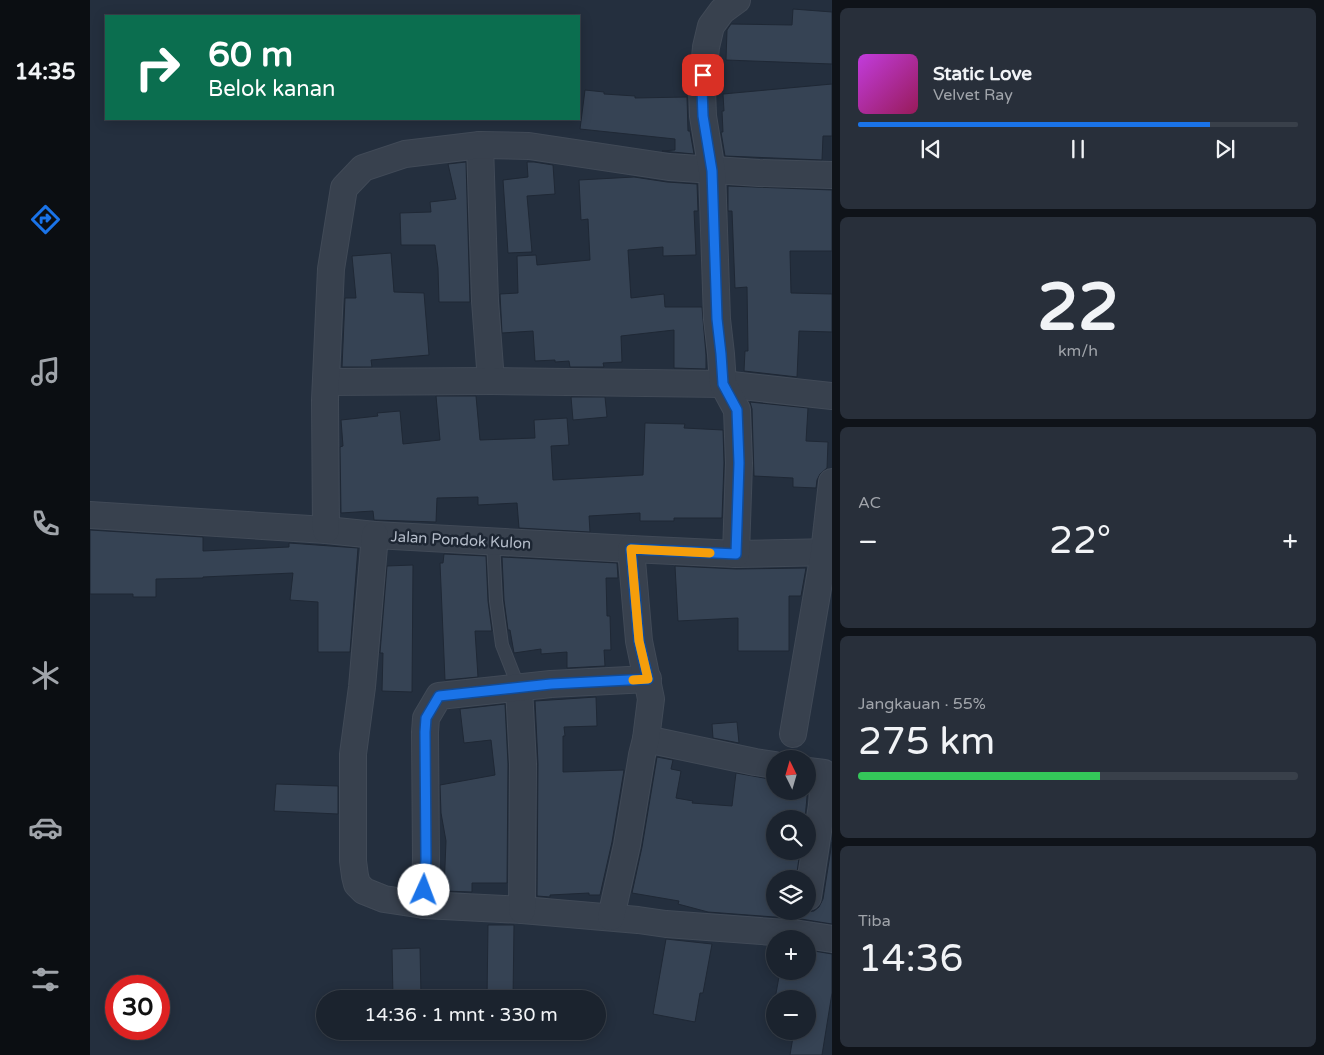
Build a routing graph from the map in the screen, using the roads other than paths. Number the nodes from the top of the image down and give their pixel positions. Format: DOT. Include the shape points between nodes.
graph roads {
  1 [pos="737,0"];
  2 [pos="480,145"];
  3 [pos="712,171"];
  4 [pos="832,175"];
  5 [pos="491,381"];
  6 [pos="326,382"];
  7 [pos="723,384"];
  8 [pos="832,396"];
  9 [pos="832,482"];
  10 [pos="90,515"];
  11 [pos="326,530"];
  12 [pos="374,535"];
  13 [pos="494,541"];
  14 [pos="631,549"];
  15 [pos="828,552"];
  16 [pos="736,554"];
  17 [pos="648,679"];
  18 [pos="519,688"];
  19 [pos="793,734"];
  20 [pos="646,739"];
  21 [pos="766,763"];
  22 [pos="816,772"];
  23 [pos="812,870"];
  24 [pos="424,905"];
  25 [pos="522,910"];
  26 [pos="611,917"];
  27 [pos="802,922"];
  28 [pos="832,940"];
  1 -- 3 [label="street" via="722,11 711,26 706,47 703,116"];
  2 -- 3 [label="street" via="529,146"];
  2 -- 5 [label="street"];
  2 -- 6 [label="street" via="405,154 363,168 344,188 331,269"];
  3 -- 4 [label="street"];
  3 -- 7 [label="street" via="717,319"];
  5 -- 6 [label="street"];
  5 -- 7 [label="street"];
  6 -- 11 [label="street"];
  7 -- 8 [label="street"];
  7 -- 16 [label="street" via="737,410"];
  9 -- 15 [label="street"];
  10 -- 11 [label="street, Jalan Pondok Kulon"];
  11 -- 12 [label="street, Jalan Pondok Kulon"];
  12 -- 13 [label="street, Jalan Pondok Kulon"];
  12 -- 24 [label="street" via="362,687 353,754 355,876 364,891 384,899"];
  13 -- 14 [label="street, Jalan Pondok Kulon"];
  13 -- 18 [label="lane" via="496,601 502,646"];
  14 -- 16 [label="street, Jalan Pondok Kulon"];
  14 -- 17 [label="street" via="639,641"];
  15 -- 16 [label="street, Jalan Pondok Kulon"];
  15 -- 19 [label="street"];
  17 -- 18 [label="street"];
  17 -- 20 [label="street" via="652,700"];
  18 -- 24 [label="street" via="439,696 426,718"];
  18 -- 25 [label="street" via="523,764"];
  20 -- 21 [label="street"];
  20 -- 26 [label="street"];
  22 -- 23 [label="street" via="824,774"];
  24 -- 25 [label="street"];
  25 -- 26 [label="street"];
  26 -- 27 [label="street" via="666,924"];
  27 -- 28 [label="street"];
}
